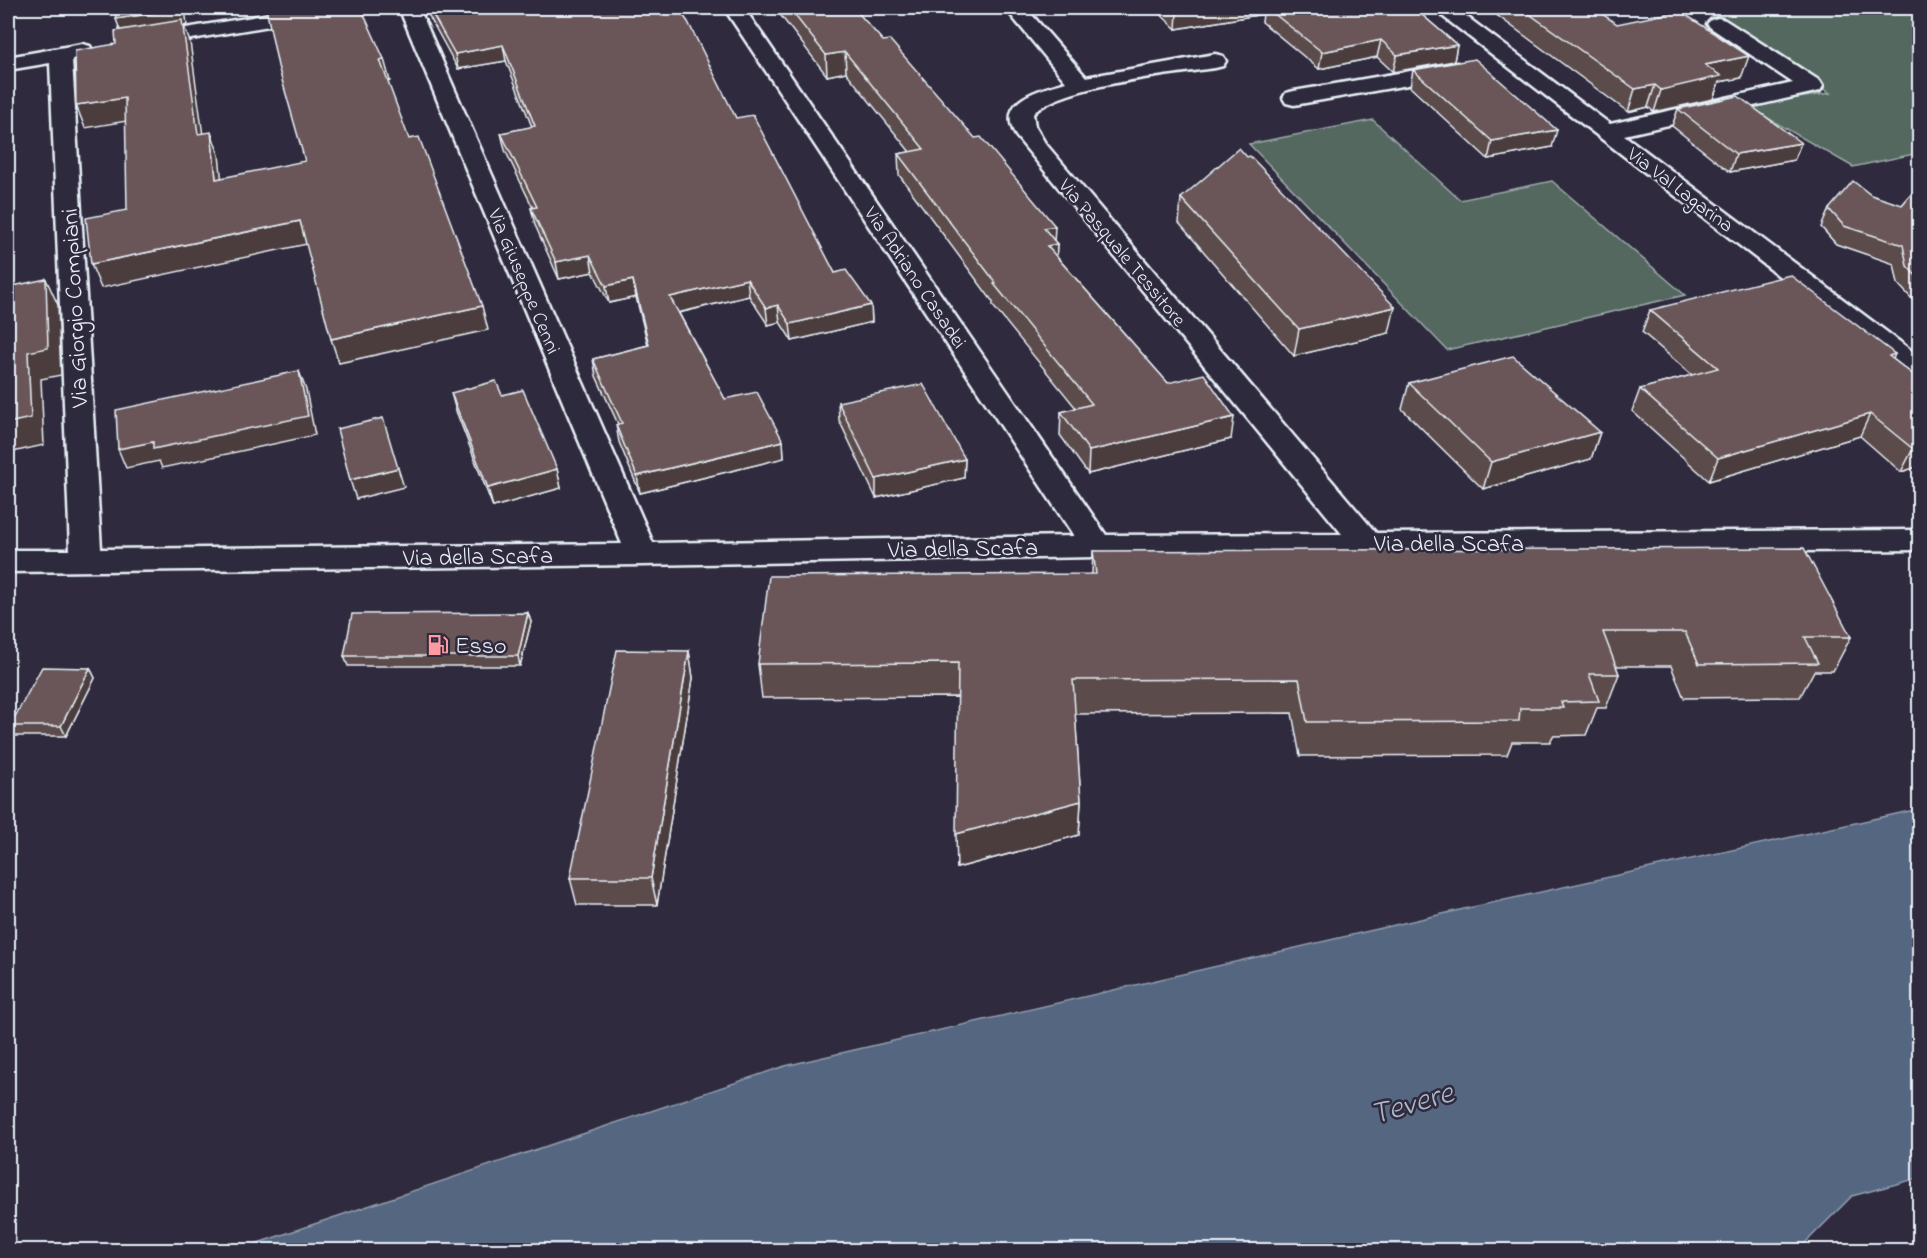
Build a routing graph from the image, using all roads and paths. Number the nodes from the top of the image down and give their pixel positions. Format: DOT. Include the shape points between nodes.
graph roads {
  1 [pos="341,8"];
  2 [pos="409,8"];
  3 [pos="734,8"];
  4 [pos="1016,8"];
  5 [pos="1442,8"];
  6 [pos="1718,24"];
  7 [pos="61,55"];
  8 [pos="1512,60"];
  9 [pos="1215,61"];
  10 [pos="8,63"];
  11 [pos="1080,85"];
  12 [pos="1294,98"];
  13 [pos="1606,132"];
  14 [pos="1920,371"];
  15 [pos="1920,540"];
  16 [pos="1367,543"];
  17 [pos="1097,546"];
  18 [pos="642,554"];
  19 [pos="86,560"];
  20 [pos="8,561"];
  1 -- 7 [label="street"];
  2 -- 18 [label="street, Via Giuseppe Cenni"];
  3 -- 17 [label="street, Via Adriano Casadei"];
  4 -- 11 [label="street"];
  5 -- 8 [label="street, Via Val Lagarina"];
  6 -- 13 [label="street" via="1812,86"];
  7 -- 10 [label="street"];
  7 -- 19 [label="street, Via Giorgio Compiani"];
  8 -- 12 [label="street"];
  8 -- 13 [label="street, Via Val Lagarina"];
  9 -- 11 [label="street, Via Pasquale Tessitore"];
  11 -- 16 [label="street, Via Pasquale Tessitore" via="1029,103 1022,110 1020,122 1037,148"];
  13 -- 14 [label="street, Via Val Lagarina"];
  15 -- 16 [label="street, Via della Scafa"];
  16 -- 17 [label="street, Via della Scafa"];
  17 -- 18 [label="street, Via della Scafa"];
  18 -- 19 [label="street, Via della Scafa"];
  19 -- 20 [label="street, Via della Scafa"];
}
